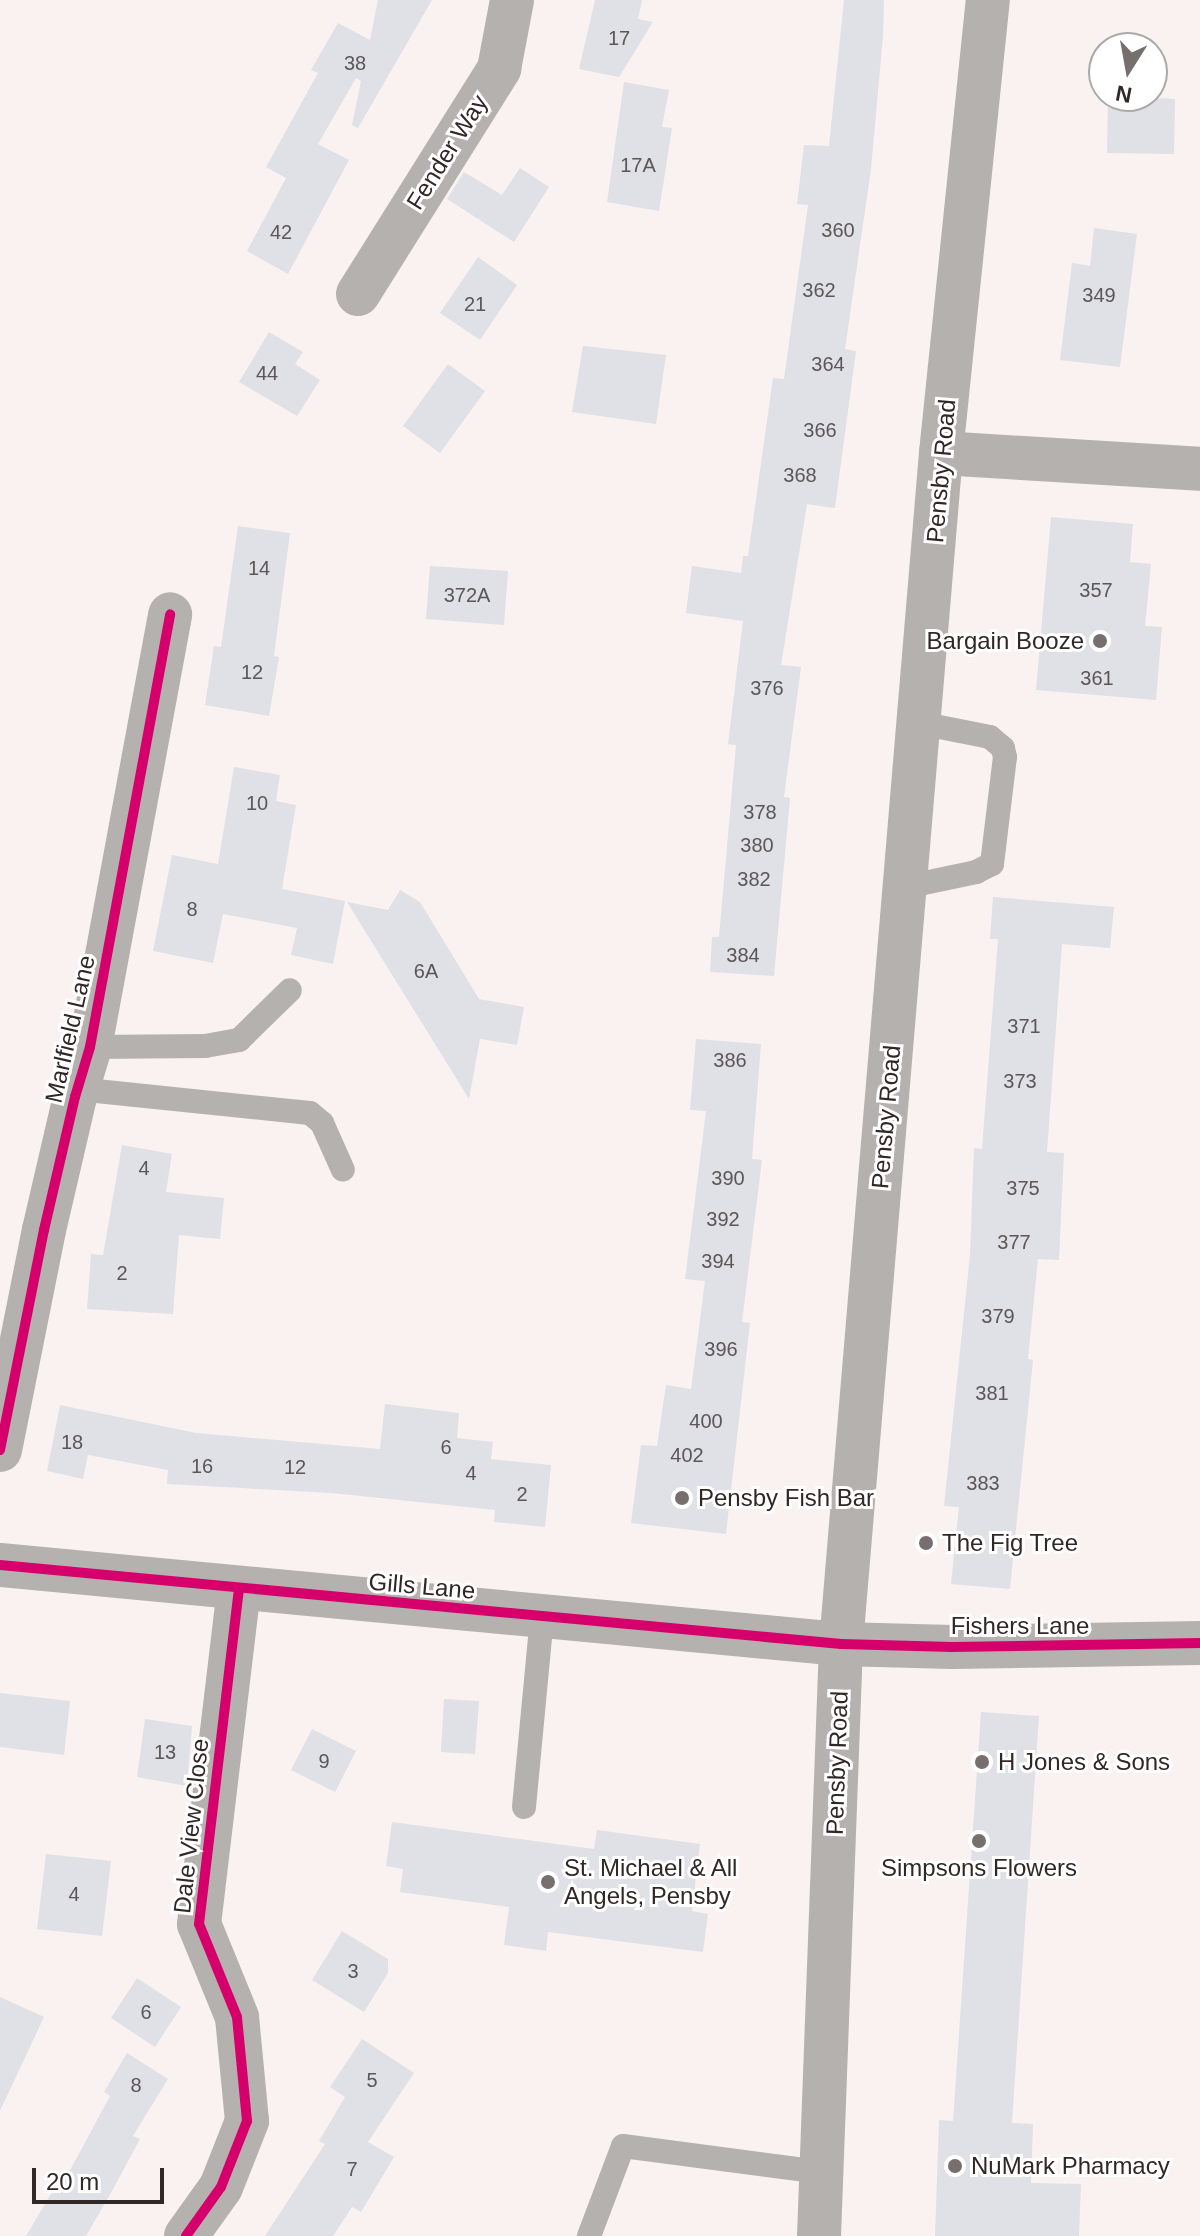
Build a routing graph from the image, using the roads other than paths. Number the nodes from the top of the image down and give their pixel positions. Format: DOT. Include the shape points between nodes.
graph roads {
  1 [pos="512,0"];
  2 [pos="988,0"];
  3 [pos="358,294"];
  4 [pos="941,453"];
  5 [pos="1200,469"];
  6 [pos="170,614"];
  7 [pos="919,723"];
  8 [pos="905,887"];
  9 [pos="290,990"];
  10 [pos="90,1047"];
  11 [pos="77,1089"];
  12 [pos="343,1170"];
  13 [pos="0,1450"];
  14 [pos="0,1565"];
  15 [pos="239,1589"];
  16 [pos="542,1617"];
  17 [pos="1200,1643"];
  18 [pos="841,1644"];
  19 [pos="524,1807"];
  20 [pos="821,2172"];
  21 [pos="186,2236"];
  22 [pos="589,2236"];
  23 [pos="819,2236"];
  1 -- 3 [label="street, Fender Way" via="499,69"];
  2 -- 4 [label="street, Pensby Road"];
  4 -- 5 [label="street"];
  4 -- 7 [label="street, Pensby Road"];
  6 -- 10 [label="street, Marlfield Lane"];
  7 -- 8 [label="street, Pensby Road"];
  7 -- 8 [label="lane" via="990,737 1005,757 992,864"];
  8 -- 18 [label="street, Pensby Road"];
  9 -- 10 [label="lane" via="239,1040 205,1046"];
  10 -- 11 [label="street, Marlfield Lane"];
  11 -- 12 [label="lane" via="310,1113 322,1123"];
  11 -- 13 [label="street, Marlfield Lane"];
  14 -- 15 [label="street, Gills Lane"];
  15 -- 16 [label="street, Gills Lane"];
  15 -- 21 [label="street, Dale View Close" via="199,1924 237,2017 247,2121 221,2187"];
  16 -- 18 [label="street, Gills Lane"];
  16 -- 19 [label="lane"];
  17 -- 18 [label="street, Fishers Lane"];
  18 -- 20 [label="street, Pensby Road"];
  20 -- 22 [label="lane" via="623,2146"];
  20 -- 23 [label="street, Pensby Road"];
}
